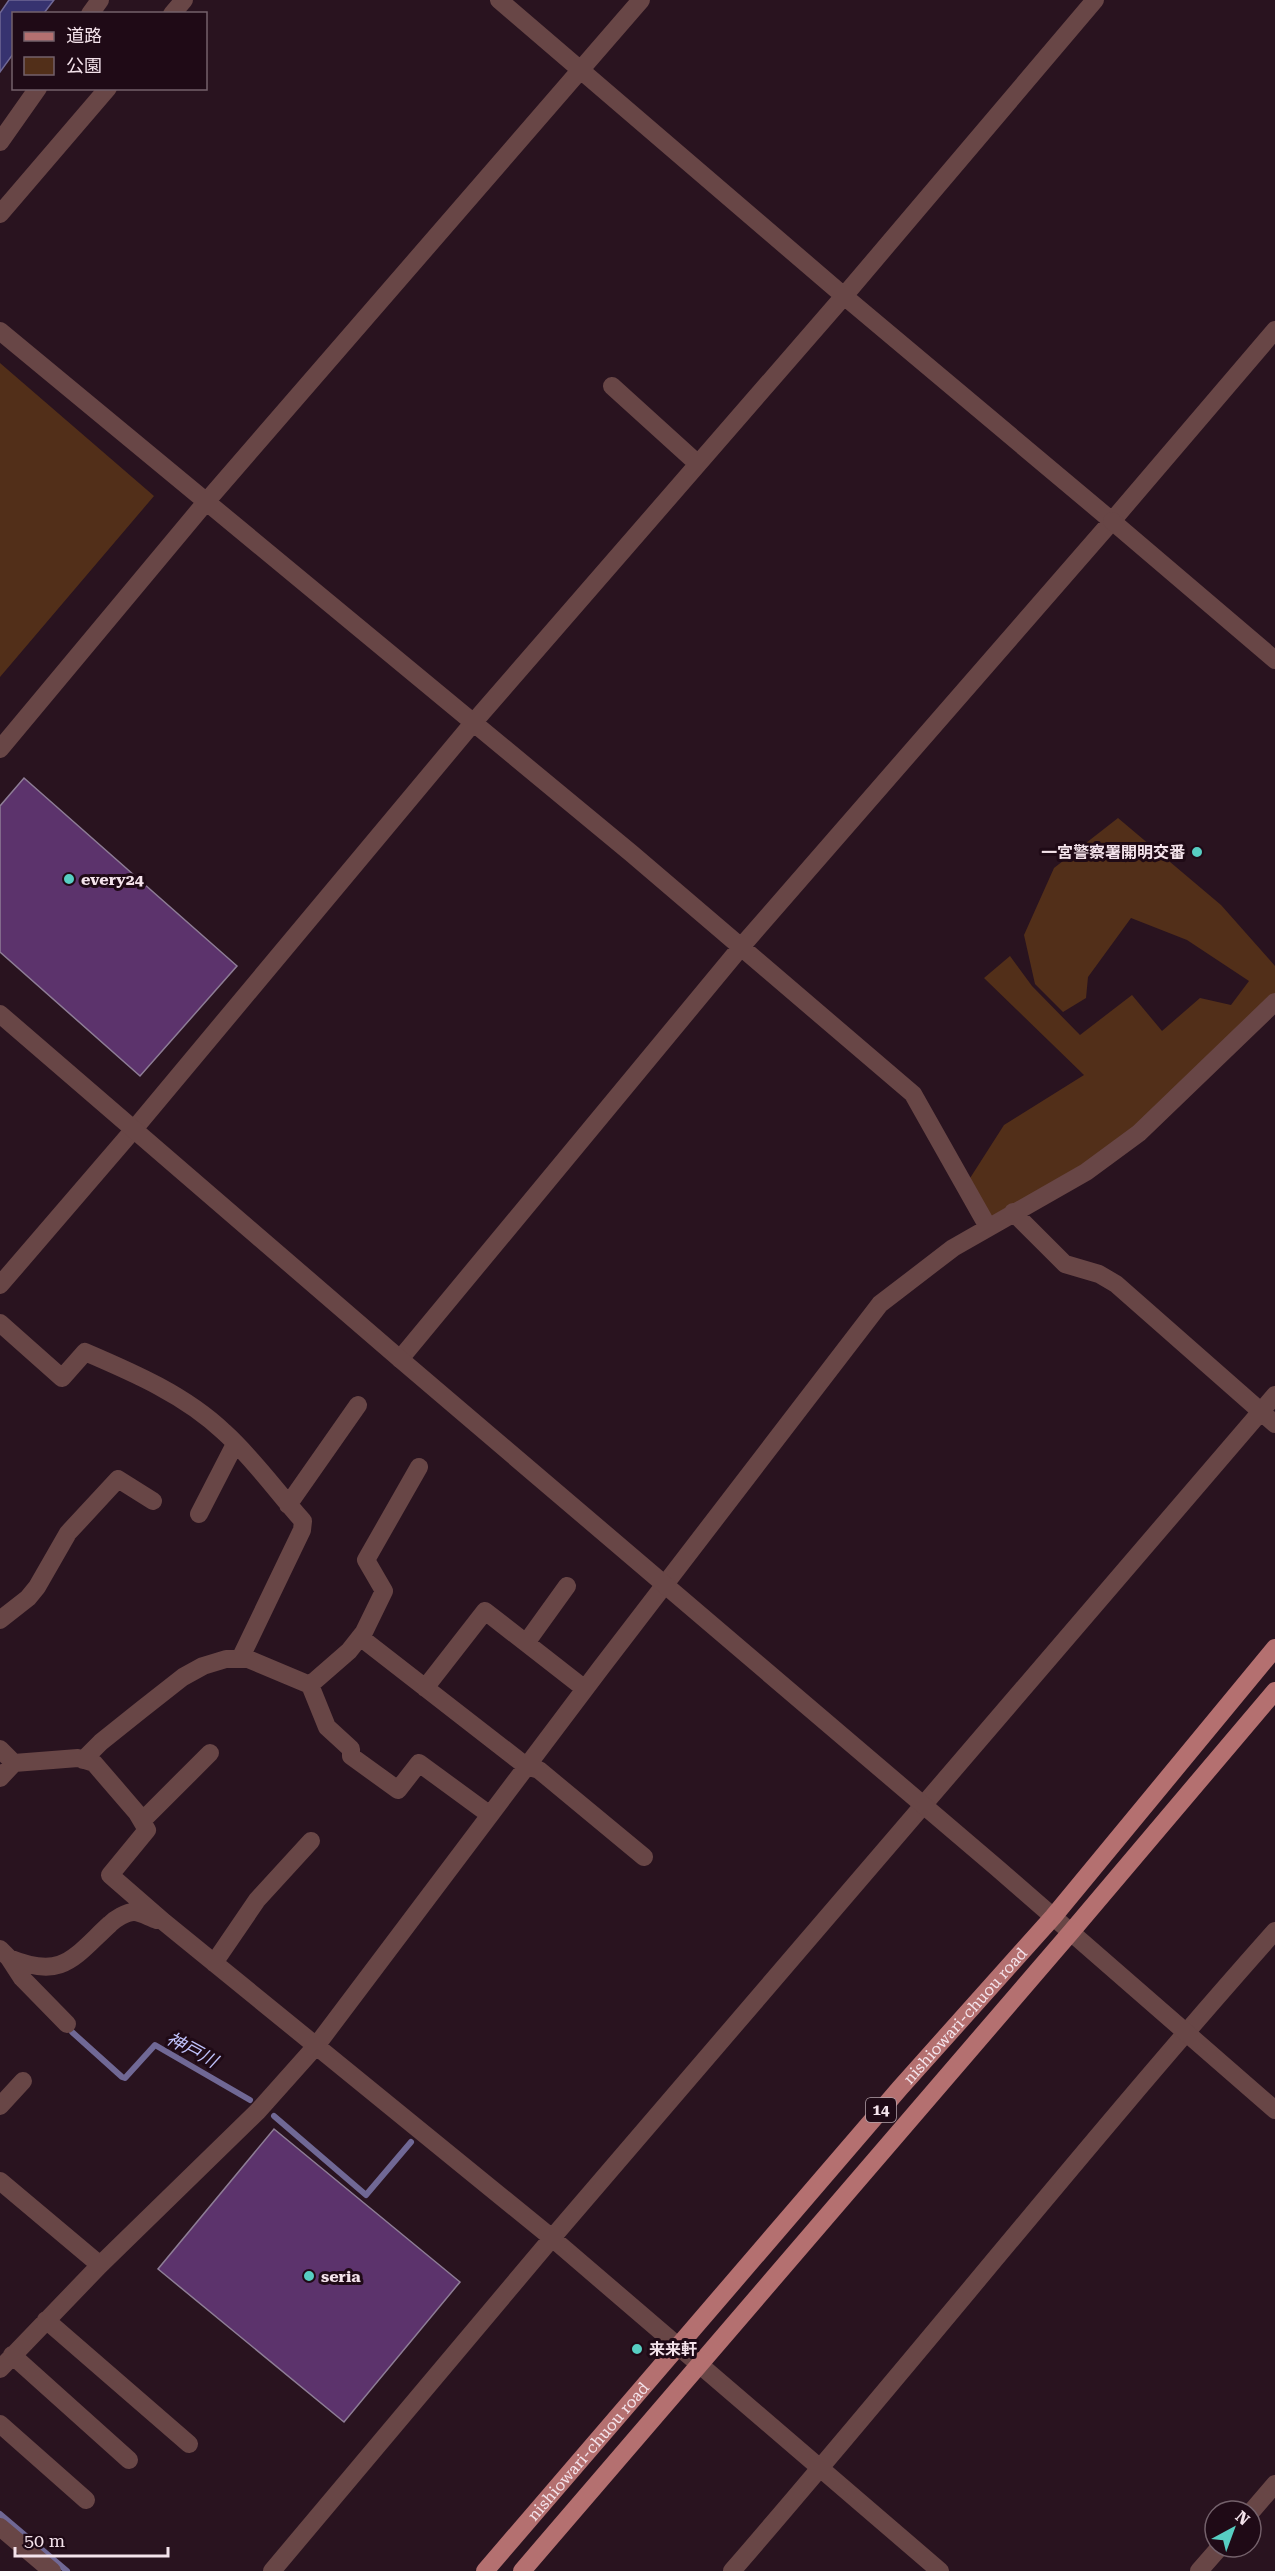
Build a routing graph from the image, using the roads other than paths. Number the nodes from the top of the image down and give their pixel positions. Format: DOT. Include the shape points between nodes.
graph roads {
  1 [pos="184,0"];
  2 [pos="500,0"];
  3 [pos="641,0"];
  4 [pos="1095,0"];
  5 [pos="174,12"];
  6 [pos="582,70"];
  7 [pos="37,90"];
  8 [pos="106,90"];
  9 [pos="0,142"];
  10 [pos="0,214"];
  11 [pos="844,296"];
  12 [pos="1275,330"];
  13 [pos="0,331"];
  14 [pos="612,386"];
  15 [pos="698,464"];
  16 [pos="206,502"];
  17 [pos="1112,521"];
  18 [pos="1275,660"];
  19 [pos="474,723"];
  20 [pos="0,749"];
  21 [pos="741,947"];
  22 [pos="1275,1002"];
  23 [pos="0,1014"];
  24 [pos="135,1128"];
  25 [pos="1013,1212"];
  26 [pos="988,1227"];
  27 [pos="0,1285"];
  28 [pos="0,1323"];
  29 [pos="400,1359"];
  30 [pos="1275,1395"];
  31 [pos="358,1405"];
  32 [pos="1260,1412"];
  33 [pos="1275,1424"];
  34 [pos="236,1444"];
  35 [pos="419,1467"];
  36 [pos="153,1501"];
  37 [pos="288,1505"];
  38 [pos="199,1514"];
  39 [pos="665,1583"];
  40 [pos="567,1586"];
  41 [pos="0,1620"];
  42 [pos="360,1637"];
  43 [pos="526,1643"];
  44 [pos="1275,1648"];
  45 [pos="240,1659"];
  46 [pos="310,1685"];
  47 [pos="425,1688"];
  48 [pos="585,1689"];
  49 [pos="1275,1691"];
  50 [pos="0,1749"];
  51 [pos="210,1753"];
  52 [pos="83,1760"];
  53 [pos="14,1763"];
  54 [pos="526,1766"];
  55 [pos="0,1778"];
  56 [pos="924,1805"];
  57 [pos="490,1815"];
  58 [pos="142,1821"];
  59 [pos="311,1841"];
  60 [pos="644,1857"];
  61 [pos="1053,1917"];
  62 [pos="164,1922"];
  63 [pos="1275,1931"];
  64 [pos="1071,1932"];
  65 [pos="5,1953"];
  66 [pos="213,1963"];
  67 [pos="67,2024"];
  68 [pos="1185,2032"];
  69 [pos="316,2046"];
  70 [pos="23,2081"];
  71 [pos="0,2106"];
  72 [pos="1275,2110"];
  73 [pos="0,2181"];
  74 [pos="552,2238"];
  75 [pos="100,2265"];
  76 [pos="45,2320"];
  77 [pos="678,2346"];
  78 [pos="12,2355"];
  79 [pos="699,2364"];
  80 [pos="0,2369"];
  81 [pos="0,2424"];
  82 [pos="189,2444"];
  83 [pos="129,2460"];
  84 [pos="821,2469"];
  85 [pos="1275,2484"];
  86 [pos="1262,2499"];
  87 [pos="86,2500"];
  88 [pos="0,2527"];
  89 [pos="1210,2559"];
  90 [pos="52,2571"];
  91 [pos="272,2571"];
  92 [pos="485,2571"];
  93 [pos="522,2571"];
  94 [pos="732,2571"];
  95 [pos="940,2571"];
  96 [pos="1200,2571"];
  1 -- 5 [label="street"];
  2 -- 6 [label="street"];
  3 -- 6 [label="street"];
  4 -- 11 [label="street"];
  6 -- 11 [label="street"];
  6 -- 16 [label="street"];
  7 -- 9 [label="street"];
  8 -- 10 [label="street"];
  11 -- 15 [label="street"];
  11 -- 17 [label="street"];
  12 -- 17 [label="street"];
  13 -- 16 [label="street"];
  14 -- 15 [label="street"];
  15 -- 19 [label="street"];
  16 -- 19 [label="street"];
  16 -- 20 [label="street"];
  17 -- 18 [label="street"];
  17 -- 21 [label="street"];
  19 -- 21 [label="street"];
  19 -- 24 [label="street"];
  21 -- 26 [label="street" via="913,1094"];
  21 -- 29 [label="street"];
  22 -- 25 [label="street" via="1139,1133 1086,1172"];
  23 -- 24 [label="street"];
  24 -- 27 [label="street"];
  24 -- 29 [label="street"];
  25 -- 26 [label="street"];
  25 -- 32 [label="street" via="1065,1264 1099,1274 1116,1284"];
  26 -- 39 [label="street" via="952,1248 880,1304"];
  28 -- 34 [label="street" via="62,1378 86,1352 164,1389 196,1409"];
  29 -- 39 [label="street"];
  30 -- 32 [label="street"];
  31 -- 37 [label="street"];
  32 -- 33 [label="street"];
  32 -- 56 [label="street"];
  34 -- 37 [label="street"];
  34 -- 38 [label="street"];
  35 -- 42 [label="street" via="366,1560 384,1592"];
  36 -- 41 [label="street" via="118,1479 68,1533 28,1598"];
  37 -- 45 [label="street" via="303,1521 302,1530"];
  39 -- 48 [label="street"];
  39 -- 56 [label="street"];
  40 -- 43 [label="street"];
  42 -- 46 [label="street"];
  42 -- 47 [label="street"];
  43 -- 47 [label="street" via="485,1611"];
  43 -- 48 [label="street"];
  44 -- 61 [label="main road, nishiowari-chuou road / 14"];
  45 -- 46 [label="street" via="249,1659"];
  45 -- 52 [label="street" via="214,1662 183,1677"];
  46 -- 57 [label="street" via="327,1727 351,1749 351,1756 398,1790 419,1763"];
  47 -- 54 [label="street"];
  48 -- 54 [label="street"];
  49 -- 64 [label="main road, nishiowari-chuou road / 14"];
  50 -- 53 [label="street"];
  51 -- 58 [label="street"];
  52 -- 53 [label="street"];
  52 -- 58 [label="street" via="94,1763"];
  53 -- 55 [label="street"];
  54 -- 57 [label="street"];
  54 -- 60 [label="street" via="539,1770"];
  56 -- 61 [label="street"];
  56 -- 74 [label="street"];
  57 -- 69 [label="street"];
  58 -- 62 [label="street" via="147,1830 110,1875"];
  59 -- 66 [label="street" via="257,1900"];
  61 -- 64 [label="street"];
  61 -- 77 [label="main road, nishiowari-chuou road / 14"];
  62 -- 65 [label="street" via="134,1912 116,1918 71,1961 58,1966 30,1967"];
  62 -- 66 [label="street"];
  63 -- 68 [label="street"];
  64 -- 68 [label="street"];
  64 -- 79 [label="main road, nishiowari-chuou road / 14"];
  65 -- 67 [label="street" via="22,1978"];
  66 -- 69 [label="street"];
  68 -- 72 [label="street"];
  68 -- 84 [label="street"];
  69 -- 74 [label="street"];
  69 -- 75 [label="street" via="258,2111"];
  70 -- 71 [label="street"];
  73 -- 75 [label="street"];
  74 -- 77 [label="street"];
  74 -- 91 [label="street"];
  75 -- 76 [label="street"];
  76 -- 78 [label="street"];
  76 -- 82 [label="street"];
  77 -- 79 [label="street"];
  77 -- 92 [label="main road, nishiowari-chuou road / 14"];
  78 -- 80 [label="street"];
  78 -- 83 [label="street"];
  79 -- 84 [label="street"];
  79 -- 93 [label="main road, nishiowari-chuou road / 14"];
  81 -- 87 [label="street"];
  84 -- 94 [label="street"];
  84 -- 95 [label="street"];
  85 -- 86 [label="street"];
  88 -- 90 [label="street"];
  89 -- 96 [label="street"];
}
